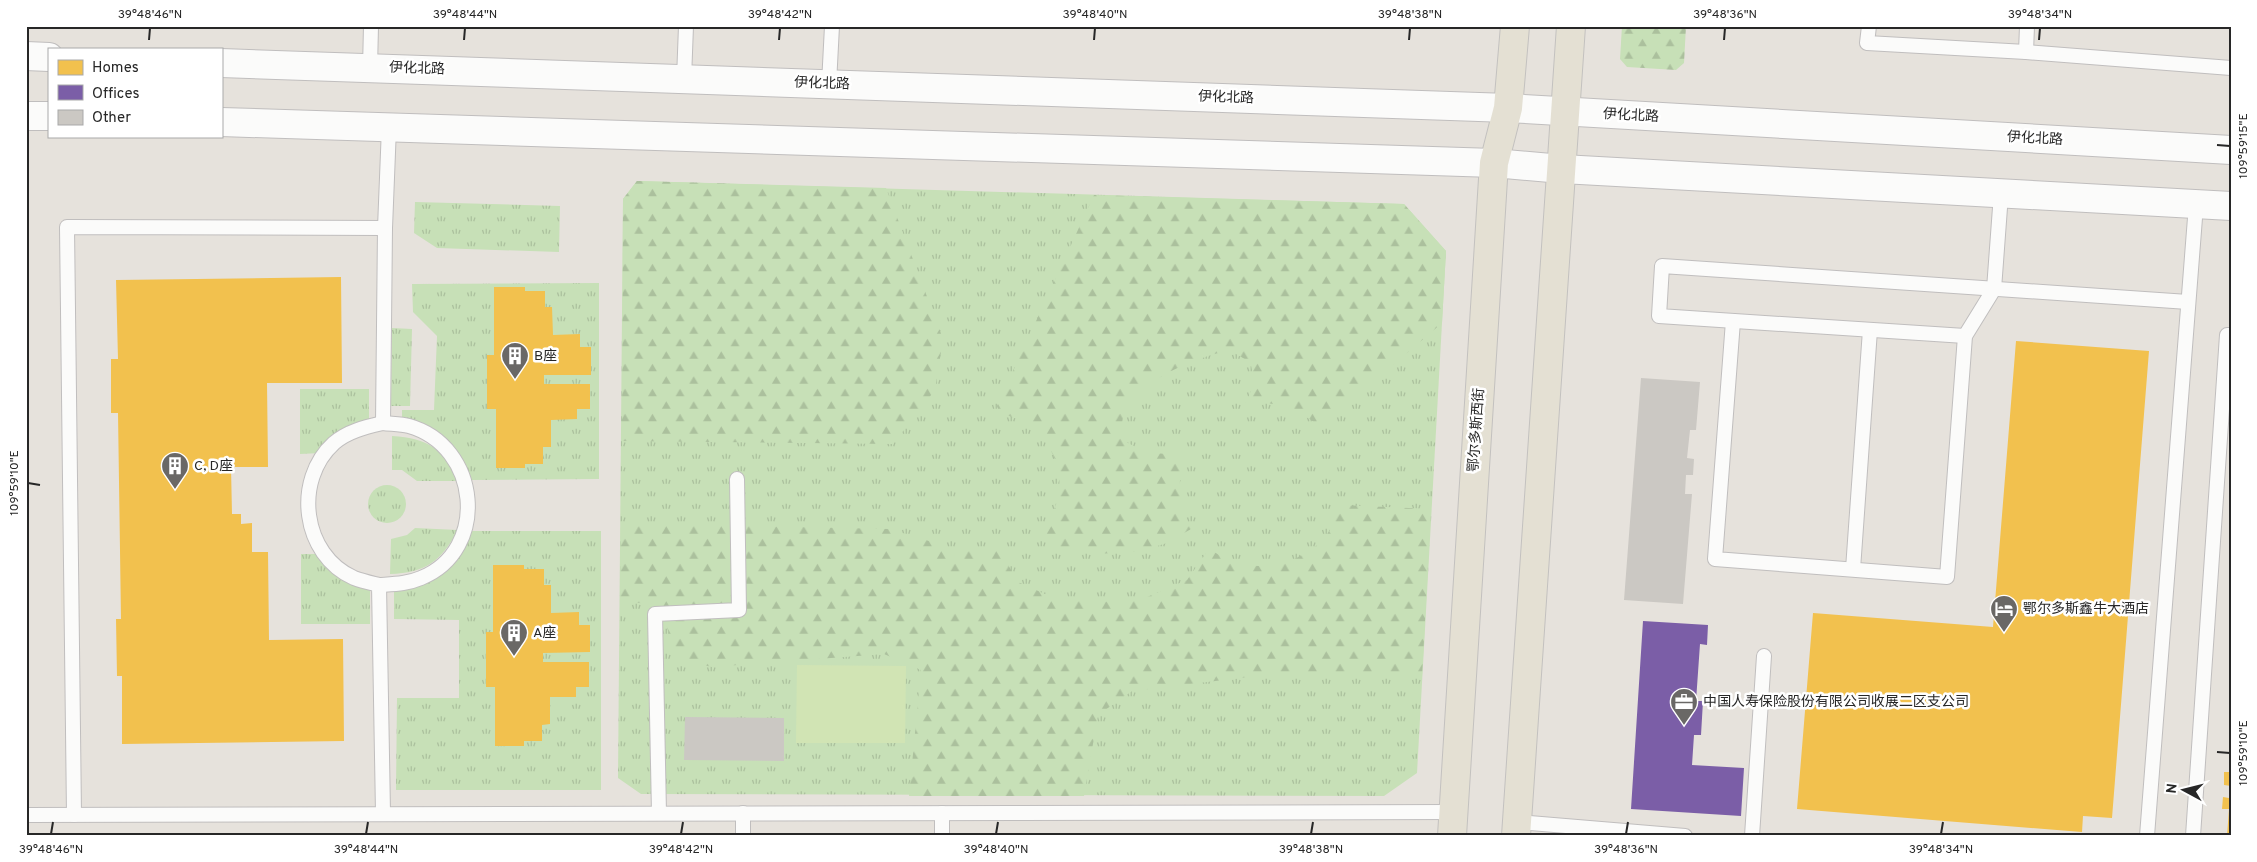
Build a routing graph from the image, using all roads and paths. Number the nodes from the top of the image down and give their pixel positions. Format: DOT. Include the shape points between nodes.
graph roads {
  1 [pos="371,26"];
  2 [pos="686,26"];
  3 [pos="832,26"];
  4 [pos="1515,26"];
  5 [pos="1571,26"];
  6 [pos="1869,26"];
  7 [pos="2027,26"];
  8 [pos="2026,52"];
  9 [pos="26,56"];
  10 [pos="48,57"];
  11 [pos="222,63"];
  12 [pos="370,68"];
  13 [pos="2231,68"];
  14 [pos="684,79"];
  15 [pos="829,84"];
  16 [pos="1508,108"];
  17 [pos="1565,112"];
  18 [pos="26,116"];
  19 [pos="48,116"];
  20 [pos="222,122"];
  21 [pos="389,127"];
  22 [pos="2231,150"];
  23 [pos="1494,163"];
  24 [pos="1562,169"];
  25 [pos="2001,194"];
  26 [pos="2196,204"];
  27 [pos="2231,206"];
  28 [pos="385,228"];
  29 [pos="1994,290"];
  30 [pos="2188,302"];
  31 [pos="1734,321"];
  32 [pos="1870,330"];
  33 [pos="2231,335"];
  34 [pos="1965,336"];
  35 [pos="383,423"];
  36 [pos="737,479"];
  37 [pos="1853,570"];
  38 [pos="380,585"];
  39 [pos="1764,656"];
  40 [pos="383,813"];
  41 [pos="659,813"];
  42 [pos="743,813"];
  43 [pos="942,813"];
  44 [pos="74,814"];
  45 [pos="26,815"];
  46 [pos="1452,824"];
  47 [pos="1516,829"];
  48 [pos="743,836"];
  49 [pos="942,836"];
  50 [pos="1685,836"];
  51 [pos="1752,836"];
  52 [pos="2147,836"];
  53 [pos="2193,836"];
  1 -- 12 [label="lane"];
  2 -- 14 [label="lane"];
  3 -- 15 [label="lane"];
  4 -- 16 [label="main road, 鄂尔多斯西街"];
  5 -- 17 [label="main road"];
  6 -- 8 [label="lane" via="1867,43"];
  7 -- 8 [label="lane"];
  8 -- 13 [label="lane"];
  9 -- 10 [label="street"];
  11 -- 12 [label="street, 伊化北路"];
  12 -- 14 [label="street, 伊化北路"];
  14 -- 15 [label="street, 伊化北路"];
  15 -- 16 [label="street, 伊化北路"];
  16 -- 17 [label="street, 伊化北路"];
  16 -- 23 [label="main road, 鄂尔多斯西街"];
  17 -- 22 [label="street, 伊化北路"];
  17 -- 24 [label="main road"];
  18 -- 19 [label="street"];
  20 -- 21 [label="street"];
  21 -- 23 [label="street"];
  21 -- 28 [label="lane"];
  23 -- 24 [label="street"];
  23 -- 46 [label="main road, 鄂尔多斯西街"];
  24 -- 25 [label="street"];
  24 -- 47 [label="main road"];
  25 -- 26 [label="street"];
  25 -- 29 [label="lane"];
  26 -- 27 [label="street"];
  26 -- 30 [label="lane"];
  28 -- 35 [label="lane"];
  28 -- 44 [label="lane" via="67,227"];
  29 -- 30 [label="lane"];
  29 -- 31 [label="lane" via="1662,266 1659,316"];
  29 -- 34 [label="lane"];
  30 -- 52 [label="lane"];
  31 -- 32 [label="lane"];
  31 -- 37 [label="lane" via="1715,559"];
  32 -- 34 [label="lane"];
  32 -- 37 [label="lane"];
  33 -- 53 [label="lane" via="2227,335"];
  34 -- 37 [label="lane" via="1947,577"];
  35 -- 38 [label="lane" via="357,429 334,443 323,456 309,488 308,514 315,540 331,562 353,578"];
  35 -- 38 [label="lane" via="409,426 433,437 453,455 465,478 469,502 465,527 455,550 440,566 422,578"];
  36 -- 41 [label="lane" via="739,610 656,614"];
  38 -- 40 [label="lane"];
  39 -- 51 [label="lane"];
  40 -- 41 [label="lane"];
  40 -- 44 [label="lane"];
  41 -- 42 [label="lane"];
  42 -- 43 [label="lane"];
  42 -- 48 [label="lane"];
  43 -- 46 [label="lane"];
  43 -- 49 [label="lane"];
  44 -- 45 [label="lane"];
  47 -- 50 [label="lane"];
}
